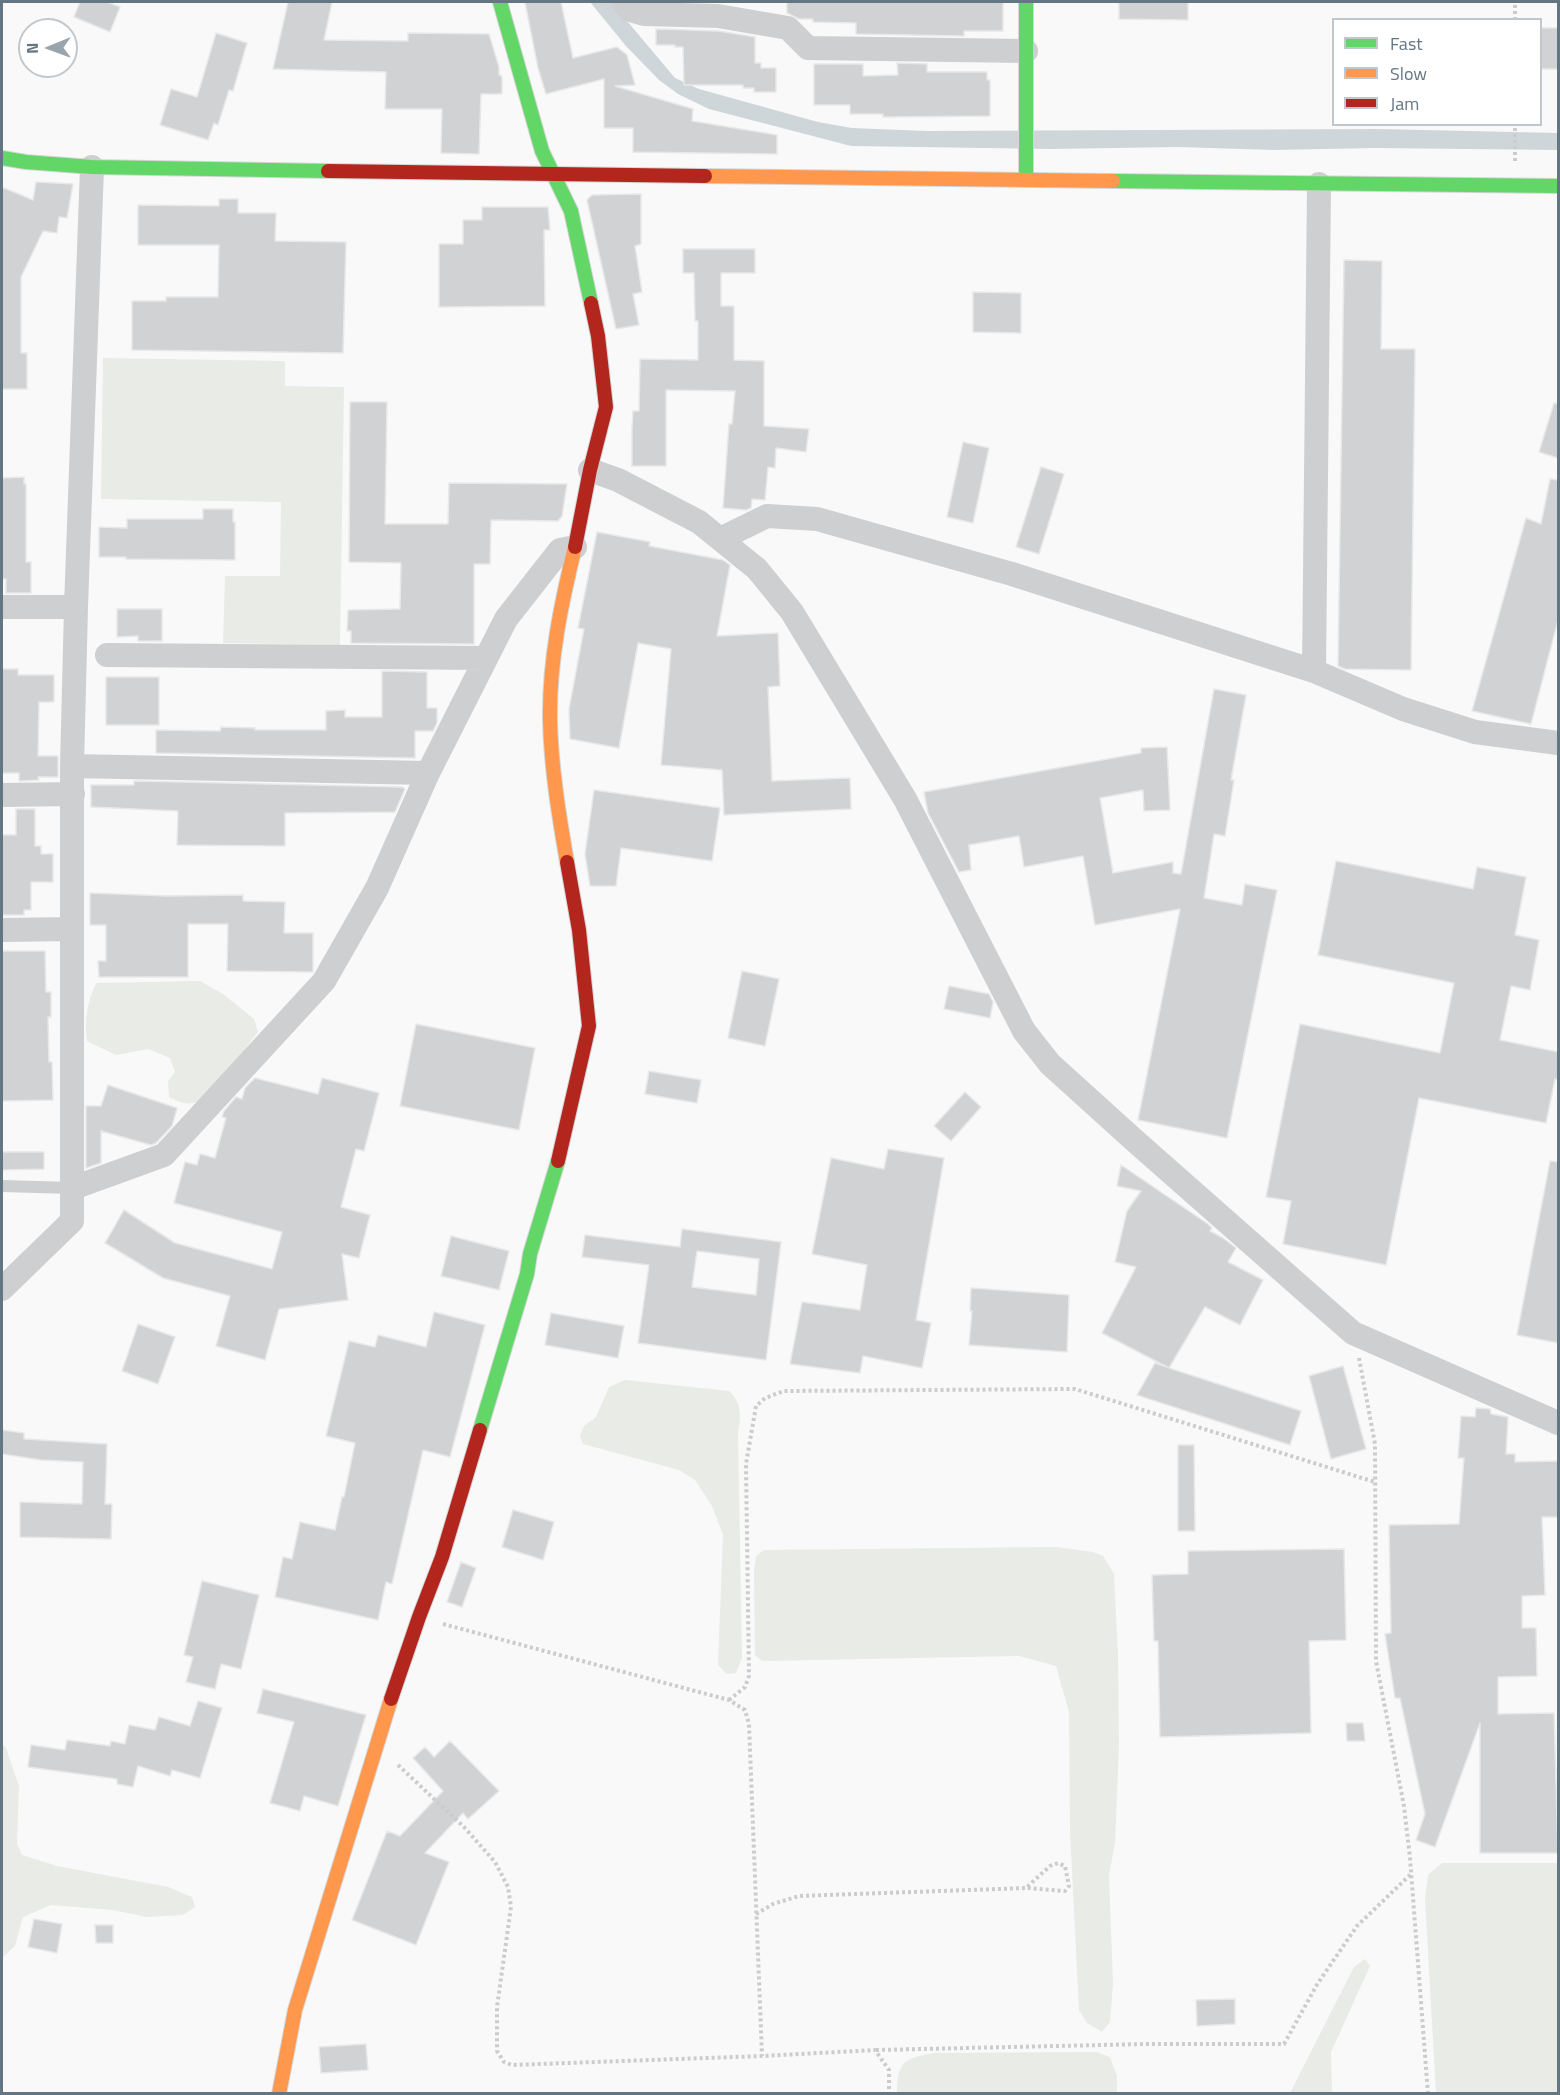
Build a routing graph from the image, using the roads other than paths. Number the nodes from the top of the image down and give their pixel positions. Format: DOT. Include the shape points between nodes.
graph roads {
  1 [pos="500,2"];
  2 [pos="623,2"];
  3 [pos="1026,2"];
  4 [pos="1026,51"];
  5 [pos="2,158"];
  6 [pos="92,167"];
  7 [pos="552,174"];
  8 [pos="1026,180"];
  9 [pos="1319,184"];
  10 [pos="1558,186"];
  11 [pos="590,470"];
  12 [pos="720,539"];
  13 [pos="575,547"];
  14 [pos="2,607"];
  15 [pos="76,607"];
  16 [pos="107,656"];
  17 [pos="486,657"];
  18 [pos="1314,671"];
  19 [pos="1558,743"];
  20 [pos="72,766"];
  21 [pos="428,773"];
  22 [pos="73,794"];
  23 [pos="2,795"];
  24 [pos="72,929"];
  25 [pos="2,930"];
  26 [pos="2,1186"];
  27 [pos="73,1188"];
  28 [pos="2,1289"];
  29 [pos="1558,1423"];
  30 [pos="279,2094"];
  1 -- 7 [label="street"];
  2 -- 4 [label="street" via="630,10 644,14 718,16 788,28 808,48"];
  3 -- 4 [label="street"];
  4 -- 8 [label="street"];
  5 -- 6 [label="street"];
  6 -- 7 [label="street"];
  6 -- 15 [label="street"];
  7 -- 8 [label="street"];
  7 -- 11 [label="street" via="571,212 603,373 606,407"];
  8 -- 9 [label="street"];
  9 -- 10 [label="street"];
  9 -- 18 [label="street"];
  11 -- 12 [label="street" via="618,480 699,522"];
  11 -- 13 [label="street"];
  12 -- 18 [label="street" via="767,516 817,519 1012,574"];
  12 -- 29 [label="street" via="757,569 792,612 905,800 1024,1030 1050,1064 1353,1333"];
  13 -- 17 [label="street" via="560,550 506,620"];
  13 -- 30 [label="street" via="559,613 550,721 590,1026 527,1274 442,1557 376,1745 295,2010"];
  14 -- 15 [label="street"];
  15 -- 20 [label="street"];
  16 -- 17 [label="street"];
  17 -- 21 [label="street"];
  18 -- 19 [label="street" via="1403,709 1475,732"];
  20 -- 21 [label="street"];
  20 -- 22 [label="street"];
  21 -- 27 [label="street" via="377,888 324,981 164,1155"];
  22 -- 23 [label="street"];
  22 -- 24 [label="street"];
  24 -- 25 [label="street"];
  24 -- 27 [label="street"];
  26 -- 27 [label="lane"];
  27 -- 28 [label="street" via="72,1221"];
}
